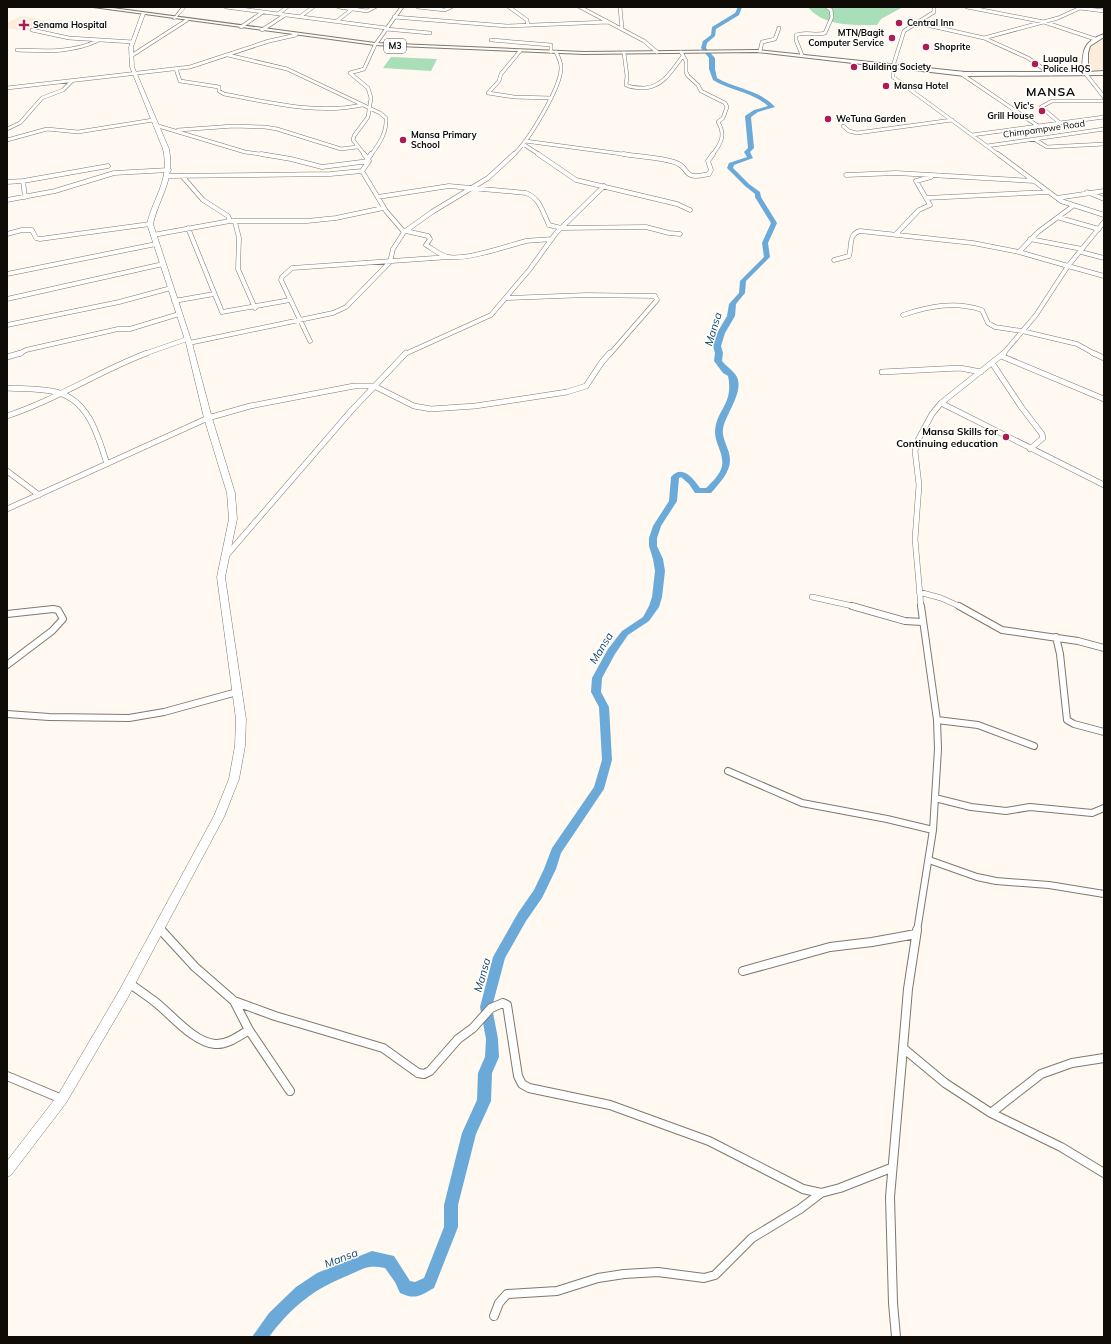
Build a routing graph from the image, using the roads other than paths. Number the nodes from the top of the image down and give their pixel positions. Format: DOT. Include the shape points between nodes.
graph roads {
  1 [pos="95,7"];
  2 [pos="184,7"];
  3 [pos="226,7"];
  4 [pos="245,7"];
  5 [pos="287,7"];
  6 [pos="312,7"];
  7 [pos="339,7"];
  8 [pos="375,7"];
  9 [pos="402,7"];
  10 [pos="418,7"];
  11 [pos="450,7"];
  12 [pos="509,7"];
  13 [pos="580,7"];
  14 [pos="620,7"];
  15 [pos="827,7"];
  16 [pos="934,7"];
  17 [pos="967,7"];
  18 [pos="1074,7"];
  19 [pos="1080,8"];
  20 [pos="241,9"];
  21 [pos="352,10"];
  22 [pos="1104,11"];
  23 [pos="264,12"];
  24 [pos="143,14"];
  25 [pos="278,14"];
  26 [pos="286,15"];
  27 [pos="301,16"];
  28 [pos="394,17"];
  29 [pos="174,18"];
  30 [pos="187,20"];
  31 [pos="337,21"];
  32 [pos="608,22"];
  33 [pos="1044,22"];
  34 [pos="918,23"];
  35 [pos="528,26"];
  36 [pos="241,27"];
  37 [pos="780,28"];
  38 [pos="386,29"];
  39 [pos="622,29"];
  40 [pos="32,30"];
  41 [pos="262,30"];
  42 [pos="430,33"];
  43 [pos="296,35"];
  44 [pos="1104,35"];
  45 [pos="984,38"];
  46 [pos="1095,39"];
  47 [pos="491,40"];
  48 [pos="99,41"];
  49 [pos="133,42"];
  50 [pos="375,44"];
  51 [pos="17,50"];
  52 [pos="520,51"];
  53 [pos="760,51"];
  54 [pos="554,52"];
  55 [pos="657,52"];
  56 [pos="624,53"];
  57 [pos="682,54"];
  58 [pos="228,55"];
  59 [pos="802,55"];
  60 [pos="130,56"];
  61 [pos="893,66"];
  62 [pos="176,69"];
  63 [pos="134,73"];
  64 [pos="960,73"];
  65 [pos="1084,73"];
  66 [pos="1104,73"];
  67 [pos="1051,74"];
  68 [pos="72,81"];
  69 [pos="7,88"];
  70 [pos="1104,97"];
  71 [pos="551,98"];
  72 [pos="1104,101"];
  73 [pos="362,105"];
  74 [pos="371,108"];
  75 [pos="1104,117"];
  76 [pos="952,120"];
  77 [pos="154,123"];
  78 [pos="1060,123"];
  79 [pos="843,126"];
  80 [pos="1038,126"];
  81 [pos="7,127"];
  82 [pos="1104,129"];
  83 [pos="177,130"];
  84 [pos="972,135"];
  85 [pos="1034,139"];
  86 [pos="7,140"];
  87 [pos="524,143"];
  88 [pos="1104,144"];
  89 [pos="987,146"];
  90 [pos="357,148"];
  91 [pos="368,160"];
  92 [pos="108,166"];
  93 [pos="362,171"];
  94 [pos="168,173"];
  95 [pos="846,175"];
  96 [pos="182,176"];
  97 [pos="941,176"];
  98 [pos="23,181"];
  99 [pos="1034,181"];
  100 [pos="7,182"];
  101 [pos="604,186"];
  102 [pos="470,188"];
  103 [pos="1104,190"];
  104 [pos="1049,192"];
  105 [pos="1087,192"];
  106 [pos="25,197"];
  107 [pos="378,197"];
  108 [pos="926,198"];
  109 [pos="1057,198"];
  110 [pos="1104,199"];
  111 [pos="7,200"];
  112 [pos="1073,206"];
  113 [pos="383,208"];
  114 [pos="690,210"];
  115 [pos="1104,215"];
  116 [pos="1060,218"];
  117 [pos="233,221"];
  118 [pos="1104,222"];
  119 [pos="150,224"];
  120 [pos="188,228"];
  121 [pos="561,228"];
  122 [pos="1101,228"];
  123 [pos="405,231"];
  124 [pos="7,234"];
  125 [pos="680,234"];
  126 [pos="896,234"];
  127 [pos="153,235"];
  128 [pos="551,239"];
  129 [pos="1030,239"];
  130 [pos="156,244"];
  131 [pos="1082,250"];
  132 [pos="1019,252"];
  133 [pos="449,257"];
  134 [pos="1104,258"];
  135 [pos="834,260"];
  136 [pos="390,262"];
  137 [pos="163,264"];
  138 [pos="1068,266"];
  139 [pos="7,274"];
  140 [pos="1104,276"];
  141 [pos="171,288"];
  142 [pos="214,294"];
  143 [pos="507,298"];
  144 [pos="7,299"];
  145 [pos="290,300"];
  146 [pos="174,301"];
  147 [pos="255,308"];
  148 [pos="179,314"];
  149 [pos="903,315"];
  150 [pos="299,320"];
  151 [pos="7,325"];
  152 [pos="1022,331"];
  153 [pos="188,341"];
  154 [pos="310,341"];
  155 [pos="1001,356"];
  156 [pos="7,357"];
  157 [pos="1104,358"];
  158 [pos="992,363"];
  159 [pos="882,372"];
  160 [pos="981,372"];
  161 [pos="374,386"];
  162 [pos="7,388"];
  163 [pos="62,393"];
  164 [pos="1104,399"];
  165 [pos="941,403"];
  166 [pos="7,416"];
  167 [pos="208,418"];
  168 [pos="1030,448"];
  169 [pos="107,464"];
  170 [pos="7,472"];
  171 [pos="1104,485"];
  172 [pos="39,495"];
  173 [pos="7,509"];
  174 [pos="225,557"];
  175 [pos="919,592"];
  176 [pos="812,597"];
  177 [pos="7,614"];
  178 [pos="922,622"];
  179 [pos="1056,637"];
  180 [pos="1104,648"];
  181 [pos="7,665"];
  182 [pos="237,692"];
  183 [pos="7,714"];
  184 [pos="937,720"];
  185 [pos="1104,732"];
  186 [pos="1034,746"];
  187 [pos="728,771"];
  188 [pos="935,798"];
  189 [pos="1104,808"];
  190 [pos="933,830"];
  191 [pos="929,860"];
  192 [pos="1104,894"];
  193 [pos="159,927"];
  194 [pos="916,934"];
  195 [pos="743,971"];
  196 [pos="129,983"];
  197 [pos="234,1001"];
  198 [pos="249,1030"];
  199 [pos="903,1048"];
  200 [pos="1104,1058"];
  201 [pos="7,1076"];
  202 [pos="290,1091"];
  203 [pos="62,1099"];
  204 [pos="991,1113"];
  205 [pos="891,1168"];
  206 [pos="7,1171"];
  207 [pos="1104,1173"];
  208 [pos="821,1193"];
  209 [pos="494,1316"];
  210 [pos="896,1337"];
  1 -- 24 [label="main road, M3"];
  2 -- 29 [label="street"];
  3 -- 20 [label="street"];
  4 -- 20 [label="street"];
  5 -- 25 [label="street"];
  6 -- 27 [label="street"];
  7 -- 21 [label="street"];
  8 -- 21 [label="street" via="367,11"];
  9 -- 28 [label="street"];
  10 -- 11 [label="street" via="445,10"];
  12 -- 35 [label="street" via="528,20"];
  13 -- 32 [label="street"];
  14 -- 39 [label="street"];
  15 -- 59 [label="street" via="831,10 832,17 825,33 796,35"];
  16 -- 34 [label="street" via="934,12"];
  17 -- 33 [label="street"];
  18 -- 19 [label="street"];
  19 -- 22 [label="street"];
  19 -- 33 [label="street" via="1066,16"];
  20 -- 23 [label="street"];
  21 -- 31 [label="street"];
  23 -- 25 [label="street"];
  23 -- 36 [label="street"];
  24 -- 29 [label="main road, M3"];
  24 -- 49 [label="street"];
  25 -- 26 [label="street"];
  26 -- 27 [label="street"];
  26 -- 41 [label="street"];
  27 -- 31 [label="street"];
  28 -- 35 [label="street"];
  28 -- 38 [label="street"];
  29 -- 30 [label="main road, M3"];
  30 -- 36 [label="main road, M3"];
  30 -- 60 [label="street"];
  31 -- 38 [label="street"];
  32 -- 35 [label="street"];
  32 -- 39 [label="street"];
  33 -- 45 [label="street"];
  33 -- 46 [label="street"];
  34 -- 45 [label="street"];
  34 -- 61 [label="street" via="904,31"];
  36 -- 41 [label="main road, M3"];
  37 -- 53 [label="street" via="775,39 762,42"];
  38 -- 42 [label="street"];
  38 -- 50 [label="street"];
  39 -- 55 [label="street" via="650,44"];
  40 -- 48 [label="street"];
  41 -- 43 [label="main road, M3"];
  43 -- 50 [label="main road, M3"];
  43 -- 58 [label="street"];
  44 -- 46 [label="main road"];
  45 -- 67 [label="street" via="1038,63"];
  46 -- 65 [label="main road" via="1085,48"];
  47 -- 54 [label="street" via="551,45"];
  48 -- 49 [label="street"];
  48 -- 51 [label="street" via="78,49"];
  49 -- 60 [label="street"];
  50 -- 52 [label="main road, M3"];
  50 -- 74 [label="street" via="364,69 350,73 369,90"];
  52 -- 54 [label="main road, M3"];
  52 -- 71 [label="street" via="488,93"];
  53 -- 57 [label="main road, M3"];
  53 -- 59 [label="main road, M3"];
  54 -- 56 [label="main road, M3"];
  54 -- 71 [label="street" via="561,73"];
  55 -- 56 [label="main road, M3"];
  55 -- 57 [label="main road, M3"];
  56 -- 57 [label="street" via="626,85 637,88 652,87 663,82"];
  57 -- 87 [label="street" via="686,61 688,76 703,92 725,102 727,107 724,118 718,122 723,134 719,147 708,161 712,170 709,174 690,176 678,163 671,161"];
  58 -- 62 [label="street"];
  58 -- 73 [label="street" via="287,69"];
  59 -- 61 [label="main road, M3"];
  60 -- 63 [label="street"];
  61 -- 64 [label="main road, M3"];
  61 -- 76 [label="street" via="893,77"];
  62 -- 63 [label="street"];
  62 -- 73 [label="street" via="180,81 219,87 220,93 244,98 304,108"];
  63 -- 68 [label="street"];
  63 -- 77 [label="street"];
  64 -- 67 [label="main road, M3"];
  64 -- 80 [label="street, Chimpampwe Road"];
  65 -- 66 [label="main road, M3"];
  65 -- 67 [label="main road, M3"];
  65 -- 70 [label="street"];
  68 -- 69 [label="street"];
  68 -- 81 [label="street" via="67,88 39,100 25,118"];
  71 -- 87 [label="street"];
  72 -- 78 [label="street" via="1052,101 1041,107"];
  73 -- 74 [label="street"];
  74 -- 90 [label="street" via="368,117 354,136 353,143"];
  74 -- 91 [label="street" via="386,118 387,123 385,132"];
  75 -- 78 [label="street, Chimpampwe Road"];
  76 -- 79 [label="street" via="857,133"];
  76 -- 84 [label="street"];
  77 -- 83 [label="street"];
  77 -- 86 [label="street" via="78,132 47,129"];
  77 -- 94 [label="street" via="168,156"];
  78 -- 80 [label="street, Chimpampwe Road"];
  80 -- 84 [label="street"];
  82 -- 85 [label="street, Chimpampwe Road"];
  83 -- 90 [label="street" via="265,127 336,148"];
  83 -- 91 [label="street" via="244,152 291,159 322,167"];
  84 -- 89 [label="street"];
  85 -- 88 [label="street" via="1047,147"];
  85 -- 89 [label="street, Chimpampwe Road"];
  87 -- 101 [label="street" via="576,180"];
  87 -- 102 [label="street" via="488,178"];
  89 -- 99 [label="street"];
  90 -- 91 [label="street"];
  91 -- 93 [label="street"];
  92 -- 98 [label="street"];
  93 -- 96 [label="street" via="297,175"];
  93 -- 107 [label="street"];
  94 -- 96 [label="street"];
  94 -- 106 [label="street" via="114,173 55,191"];
  94 -- 119 [label="street"];
  95 -- 97 [label="street" via="896,173"];
  96 -- 117 [label="street" via="203,200"];
  97 -- 99 [label="street"];
  97 -- 108 [label="street" via="916,181"];
  98 -- 100 [label="street"];
  98 -- 106 [label="street"];
  99 -- 104 [label="street"];
  101 -- 114 [label="street" via="677,204"];
  101 -- 121 [label="street"];
  102 -- 107 [label="street" via="444,186"];
  102 -- 121 [label="street" via="530,194 540,206 549,225"];
  102 -- 123 [label="street"];
  103 -- 105 [label="street"];
  104 -- 108 [label="street"];
  104 -- 109 [label="street"];
  105 -- 109 [label="street"];
  105 -- 110 [label="street"];
  106 -- 111 [label="street"];
  107 -- 113 [label="street"];
  108 -- 126 [label="street" via="930,204 919,210"];
  109 -- 112 [label="street"];
  112 -- 115 [label="street"];
  112 -- 116 [label="street"];
  113 -- 117 [label="street" via="307,221"];
  113 -- 123 [label="street" via="396,225"];
  116 -- 122 [label="street"];
  116 -- 129 [label="street"];
  117 -- 120 [label="street"];
  117 -- 147 [label="street" via="240,238 238,269"];
  118 -- 122 [label="street"];
  119 -- 124 [label="street" via="40,239 36,238 32,230"];
  119 -- 127 [label="street"];
  120 -- 127 [label="street"];
  120 -- 142 [label="street"];
  121 -- 125 [label="street" via="646,227 670,234"];
  121 -- 128 [label="street"];
  122 -- 131 [label="street"];
  123 -- 133 [label="street" via="428,236 430,239 426,245"];
  123 -- 136 [label="street" via="394,249"];
  126 -- 132 [label="street" via="973,243"];
  126 -- 135 [label="street" via="857,232 853,234 849,256"];
  127 -- 130 [label="street"];
  128 -- 133 [label="street" via="528,241 497,250"];
  128 -- 143 [label="street"];
  129 -- 131 [label="street"];
  129 -- 132 [label="street"];
  130 -- 137 [label="street"];
  130 -- 139 [label="street"];
  131 -- 134 [label="street"];
  131 -- 138 [label="street"];
  132 -- 138 [label="street"];
  133 -- 136 [label="street"];
  136 -- 145 [label="street" via="295,266 288,270 281,280"];
  136 -- 150 [label="street" via="346,307 333,313"];
  137 -- 141 [label="street"];
  137 -- 144 [label="street"];
  138 -- 140 [label="street"];
  138 -- 152 [label="street" via="1036,315"];
  141 -- 146 [label="street"];
  141 -- 151 [label="street"];
  142 -- 146 [label="street"];
  142 -- 147 [label="street" via="222,312"];
  143 -- 161 [label="street" via="495,312 483,319 410,349"];
  143 -- 161 [label="street" via="587,295 657,298 581,389 475,406 431,409 414,406"];
  145 -- 147 [label="street"];
  145 -- 150 [label="street"];
  146 -- 148 [label="street"];
  148 -- 153 [label="street"];
  148 -- 156 [label="street" via="130,329 84,336"];
  149 -- 152 [label="street" via="929,306 972,308 984,313 991,325"];
  150 -- 153 [label="street"];
  150 -- 154 [label="street"];
  152 -- 155 [label="street"];
  152 -- 157 [label="street" via="1077,344"];
  153 -- 163 [label="street" via="155,349 117,364"];
  153 -- 167 [label="street"];
  155 -- 158 [label="street"];
  155 -- 164 [label="street"];
  158 -- 160 [label="street"];
  158 -- 168 [label="street" via="1042,434 1043,438"];
  159 -- 160 [label="street" via="960,368"];
  160 -- 165 [label="street"];
  161 -- 167 [label="street" via="332,390 250,406"];
  161 -- 174 [label="street"];
  162 -- 163 [label="street"];
  163 -- 166 [label="street"];
  163 -- 169 [label="street" via="88,413"];
  165 -- 168 [label="street"];
  165 -- 175 [label="street" via="932,414 915,451 919,485 915,539"];
  167 -- 169 [label="street"];
  167 -- 174 [label="street" via="233,504 233,519"];
  168 -- 171 [label="street"];
  169 -- 172 [label="street"];
  170 -- 172 [label="street"];
  172 -- 173 [label="street"];
  174 -- 182 [label="street" via="220,577"];
  175 -- 178 [label="street"];
  175 -- 179 [label="street" via="951,602 1002,630"];
  176 -- 178 [label="street" via="905,621"];
  177 -- 181 [label="street" via="58,610 63,619 60,625"];
  178 -- 184 [label="street"];
  179 -- 180 [label="street"];
  179 -- 185 [label="street" via="1067,720"];
  182 -- 183 [label="street" via="164,712 129,718"];
  182 -- 193 [label="street" via="241,719 240,746 234,779 219,817"];
  184 -- 186 [label="street" via="978,724"];
  184 -- 188 [label="street"];
  187 -- 190 [label="street" via="802,803"];
  188 -- 189 [label="street" via="971,807 1006,811 1030,807 1092,813"];
  188 -- 190 [label="street"];
  190 -- 191 [label="street"];
  191 -- 192 [label="street" via="996,881 1049,885"];
  191 -- 194 [label="street"];
  193 -- 196 [label="street"];
  193 -- 197 [label="street" via="195,967"];
  194 -- 195 [label="street" via="830,948"];
  194 -- 199 [label="street"];
  196 -- 198 [label="street" via="182,1026 209,1043 219,1044"];
  196 -- 203 [label="street"];
  197 -- 198 [label="street"];
  197 -- 208 [label="street" via="383,1048 418,1074 430,1071 458,1039 473,1028 491,1008 505,1004 518,1076 522,1084 529,1088 610,1105 709,1140 803,1189"];
  198 -- 202 [label="street"];
  199 -- 204 [label="street" via="945,1083"];
  199 -- 205 [label="street"];
  200 -- 204 [label="street" via="1072,1063 1041,1074"];
  201 -- 203 [label="street"];
  203 -- 206 [label="street"];
  204 -- 207 [label="street" via="1061,1146"];
  205 -- 208 [label="street"];
  205 -- 210 [label="street" via="890,1205"];
  208 -- 209 [label="street" via="752,1238 715,1276 704,1278 658,1272 624,1274 598,1278 557,1291 507,1294 499,1303"];
}
